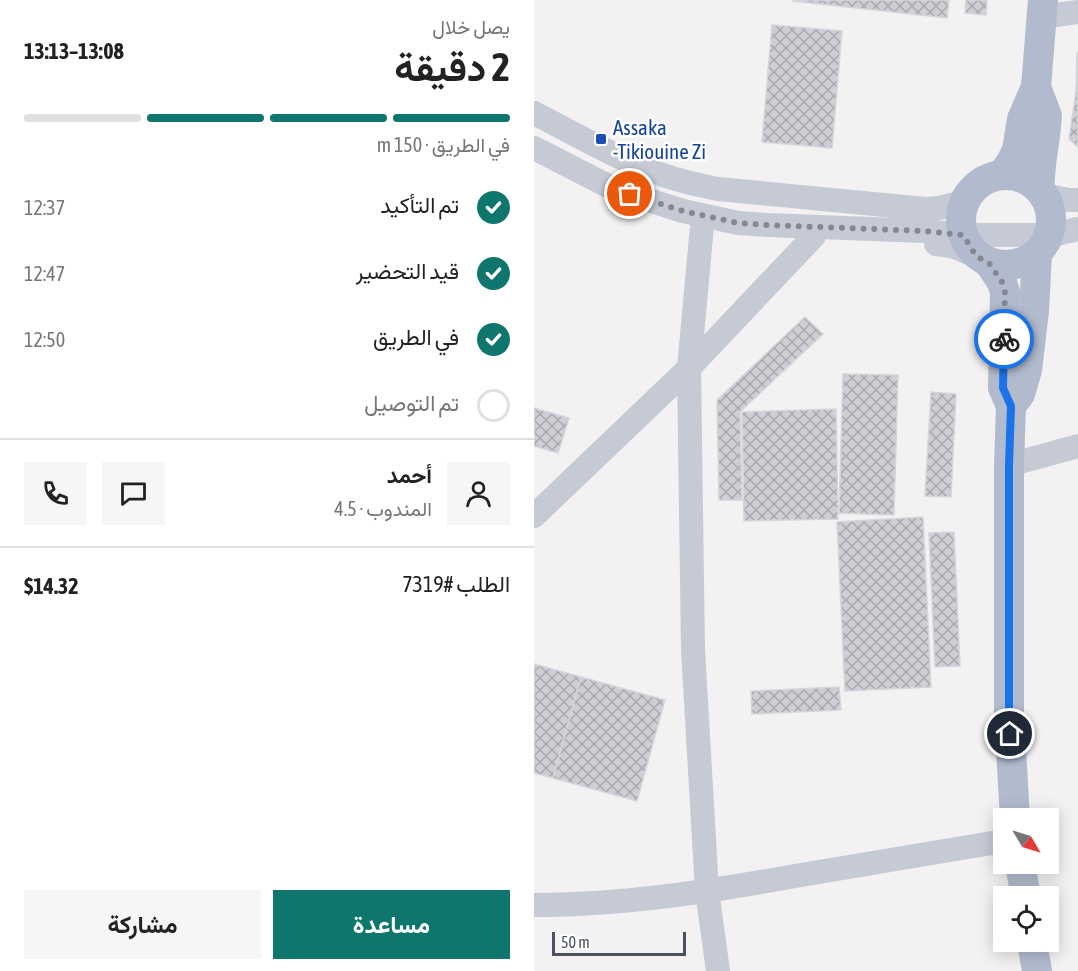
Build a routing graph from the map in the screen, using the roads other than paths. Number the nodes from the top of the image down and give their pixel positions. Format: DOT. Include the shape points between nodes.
graph roads {
  1 [pos="1065,10"];
  2 [pos="1036,87"];
  3 [pos="534,113"];
  4 [pos="534,146"];
  5 [pos="534,159"];
  6 [pos="1002,175"];
  7 [pos="1042,192"];
  8 [pos="1078,200"];
  9 [pos="702,226"];
  10 [pos="814,236"];
  11 [pos="1056,236"];
  12 [pos="971,237"];
  13 [pos="1078,245"];
  14 [pos="689,368"];
  15 [pos="1011,406"];
  16 [pos="1078,446"];
  17 [pos="1009,465"];
  18 [pos="534,516"];
  19 [pos="1014,808"];
  20 [pos="993,843"];
  21 [pos="707,891"];
  22 [pos="534,905"];
  23 [pos="1034,952"];
  24 [pos="718,971"];
  25 [pos="1037,971"];
  1 -- 2 [label="main road"];
  2 -- 6 [label="main road" via="1022,119 1017,150"];
  2 -- 7 [label="main road" via="1047,116"];
  3 -- 12 [label="street" via="642,167 699,186 939,208"];
  4 -- 12 [label="street" via="657,200 703,212 765,221"];
  5 -- 9 [label="street" via="634,207"];
  6 -- 7 [label="main road" via="1017,176"];
  6 -- 12 [label="main road" via="977,185"];
  7 -- 8 [label="street"];
  7 -- 11 [label="main road"];
  9 -- 10 [label="street" via="753,234"];
  9 -- 14 [label="street"];
  10 -- 12 [label="street" via="952,246"];
  10 -- 14 [label="street"];
  11 -- 12 [label="street" via="1018,228"];
  11 -- 12 [label="main road" via="1030,259 1003,266"];
  11 -- 13 [label="street"];
  11 -- 15 [label="main road" via="1034,311 1027,370 1020,394"];
  12 -- 15 [label="main road" via="1005,292 1003,388"];
  14 -- 18 [label="street"];
  14 -- 21 [label="street" via="693,650"];
  15 -- 17 [label="main road"];
  16 -- 17 [label="street"];
  17 -- 19 [label="main road" via="1009,713"];
  20 -- 21 [label="street"];
  21 -- 22 [label="street" via="605,903"];
  21 -- 24 [label="street"];
  23 -- 25 [label="main road"];
}
